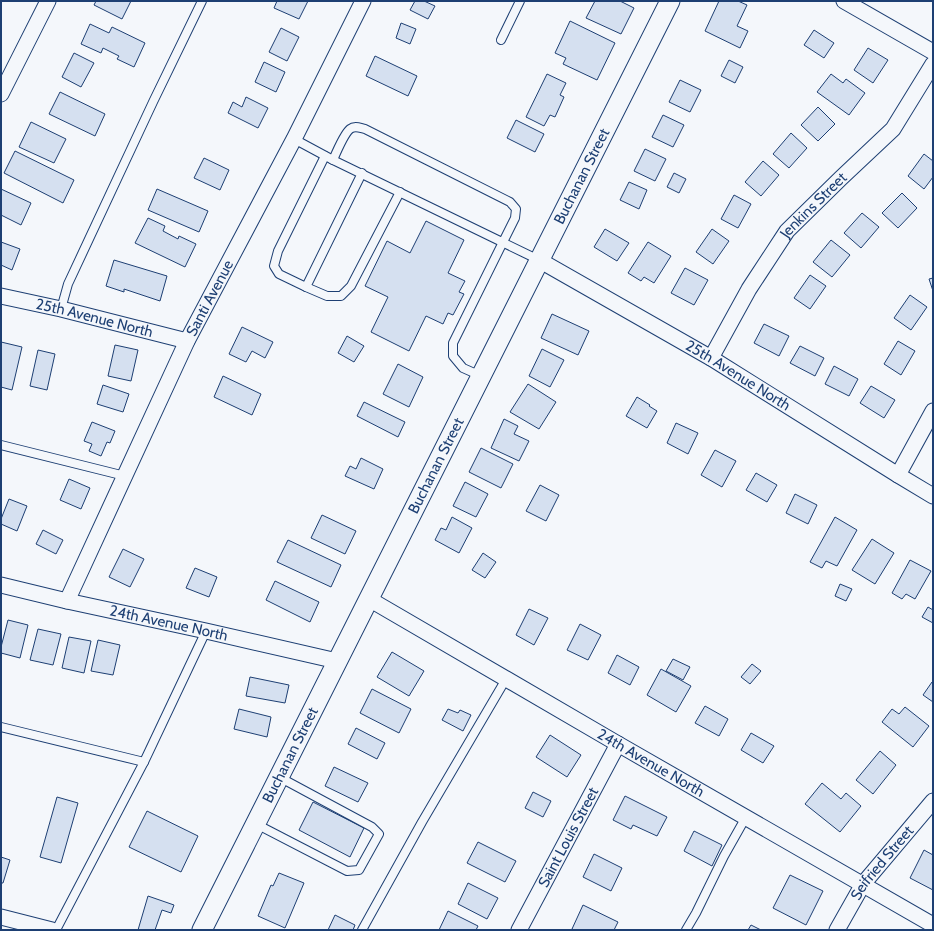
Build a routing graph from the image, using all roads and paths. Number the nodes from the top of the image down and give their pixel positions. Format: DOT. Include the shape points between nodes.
graph roads {
  1 [pos="48,1"];
  2 [pos="202,1"];
  3 [pos="363,1"];
  4 [pos="520,1"];
  5 [pos="670,1"];
  6 [pos="844,1"];
  7 [pos="501,40"];
  8 [pos="933,52"];
  9 [pos="933,64"];
  10 [pos="1,94"];
  11 [pos="294,139"];
  12 [pos="325,156"];
  13 [pos="333,160"];
  14 [pos="362,173"];
  15 [pos="400,192"];
  16 [pos="503,242"];
  17 [pos="539,260"];
  18 [pos="306,287"];
  19 [pos="1,296"];
  20 [pos="61,309"];
  21 [pos="187,341"];
  22 [pos="711,358"];
  23 [pos="481,376"];
  24 [pos="933,410"];
  25 [pos="1,445"];
  26 [pos="898,475"];
  27 [pos="125,476"];
  28 [pos="933,496"];
  29 [pos="1,585"];
  30 [pos="369,599"];
  31 [pos="67,601"];
  32 [pos="206,631"];
  33 [pos="337,661"];
  34 [pos="506,679"];
  35 [pos="1,727"];
  36 [pos="618,744"];
  37 [pos="144,762"];
  38 [pos="279,776"];
  39 [pos="933,801"];
  40 [pos="746,817"];
  41 [pos="256,824"];
  42 [pos="863,884"];
  43 [pos="1,917"];
  44 [pos="933,925"];
  45 [pos="206,929"];
  46 [pos="52,930"];
  47 [pos="56,930"];
  48 [pos="362,930"];
  49 [pos="519,930"];
  50 [pos="686,930"];
  51 [pos="838,930"];
  1 -- 10 [label="street"];
  2 -- 20 [label="lane" via="68,284"];
  3 -- 11 [label="street, Santi Avenue"];
  4 -- 7 [label="lane"];
  5 -- 17 [label="street, Buchanan Street"];
  6 -- 8 [label="street"];
  9 -- 22 [label="street, Jenkins Street" via="893,129 787,231 749,288"];
  11 -- 12 [label="lane"];
  11 -- 21 [label="street, Santi Avenue"];
  12 -- 13 [label="lane"];
  12 -- 18 [label="lane" via="278,251 274,266 279,274"];
  13 -- 14 [label="lane"];
  13 -- 16 [label="lane" via="350,129 365,129 510,202 516,209 515,218"];
  14 -- 15 [label="lane"];
  14 -- 18 [label="lane"];
  15 -- 16 [label="lane"];
  15 -- 18 [label="lane" via="351,286 341,296 327,296"];
  16 -- 17 [label="lane"];
  16 -- 23 [label="lane" via="454,343 453,356 463,368"];
  17 -- 22 [label="street, 25th Avenue North"];
  17 -- 23 [label="street, Buchanan Street"];
  19 -- 20 [label="street, 25th Avenue North"];
  20 -- 21 [label="street, 25th Avenue North"];
  21 -- 27 [label="street, Santi Avenue"];
  22 -- 26 [label="street, 25th Avenue North"];
  23 -- 30 [label="street, Buchanan Street"];
  24 -- 26 [label="street"];
  25 -- 27 [label="lane"];
  26 -- 28 [label="street, 25th Avenue North"];
  27 -- 31 [label="street, Santi Avenue"];
  29 -- 31 [label="street, 24th Avenue North"];
  30 -- 33 [label="street, Buchanan Street"];
  30 -- 34 [label="street, 24th Avenue North"];
  31 -- 32 [label="street, 24th Avenue North"];
  32 -- 33 [label="street, 24th Avenue North"];
  32 -- 37 [label="lane"];
  33 -- 38 [label="street, Buchanan Street"];
  34 -- 36 [label="street, 24th Avenue North"];
  34 -- 48 [label="lane"];
  35 -- 37 [label="lane"];
  36 -- 40 [label="street, 24th Avenue North"];
  36 -- 49 [label="street, Saint Louis Street"];
  37 -- 47 [label="lane"];
  38 -- 41 [label="street, Buchanan Street"];
  38 -- 41 [label="lane" via="372,827 379,834 359,870 347,871"];
  39 -- 42 [label="street, Seifried Street"];
  40 -- 42 [label="street, 24th Avenue North"];
  40 -- 50 [label="lane"];
  41 -- 45 [label="street, Buchanan Street"];
  42 -- 44 [label="street, 24th Avenue North"];
  42 -- 51 [label="street, Seifried Street"];
  43 -- 46 [label="street"];
}
